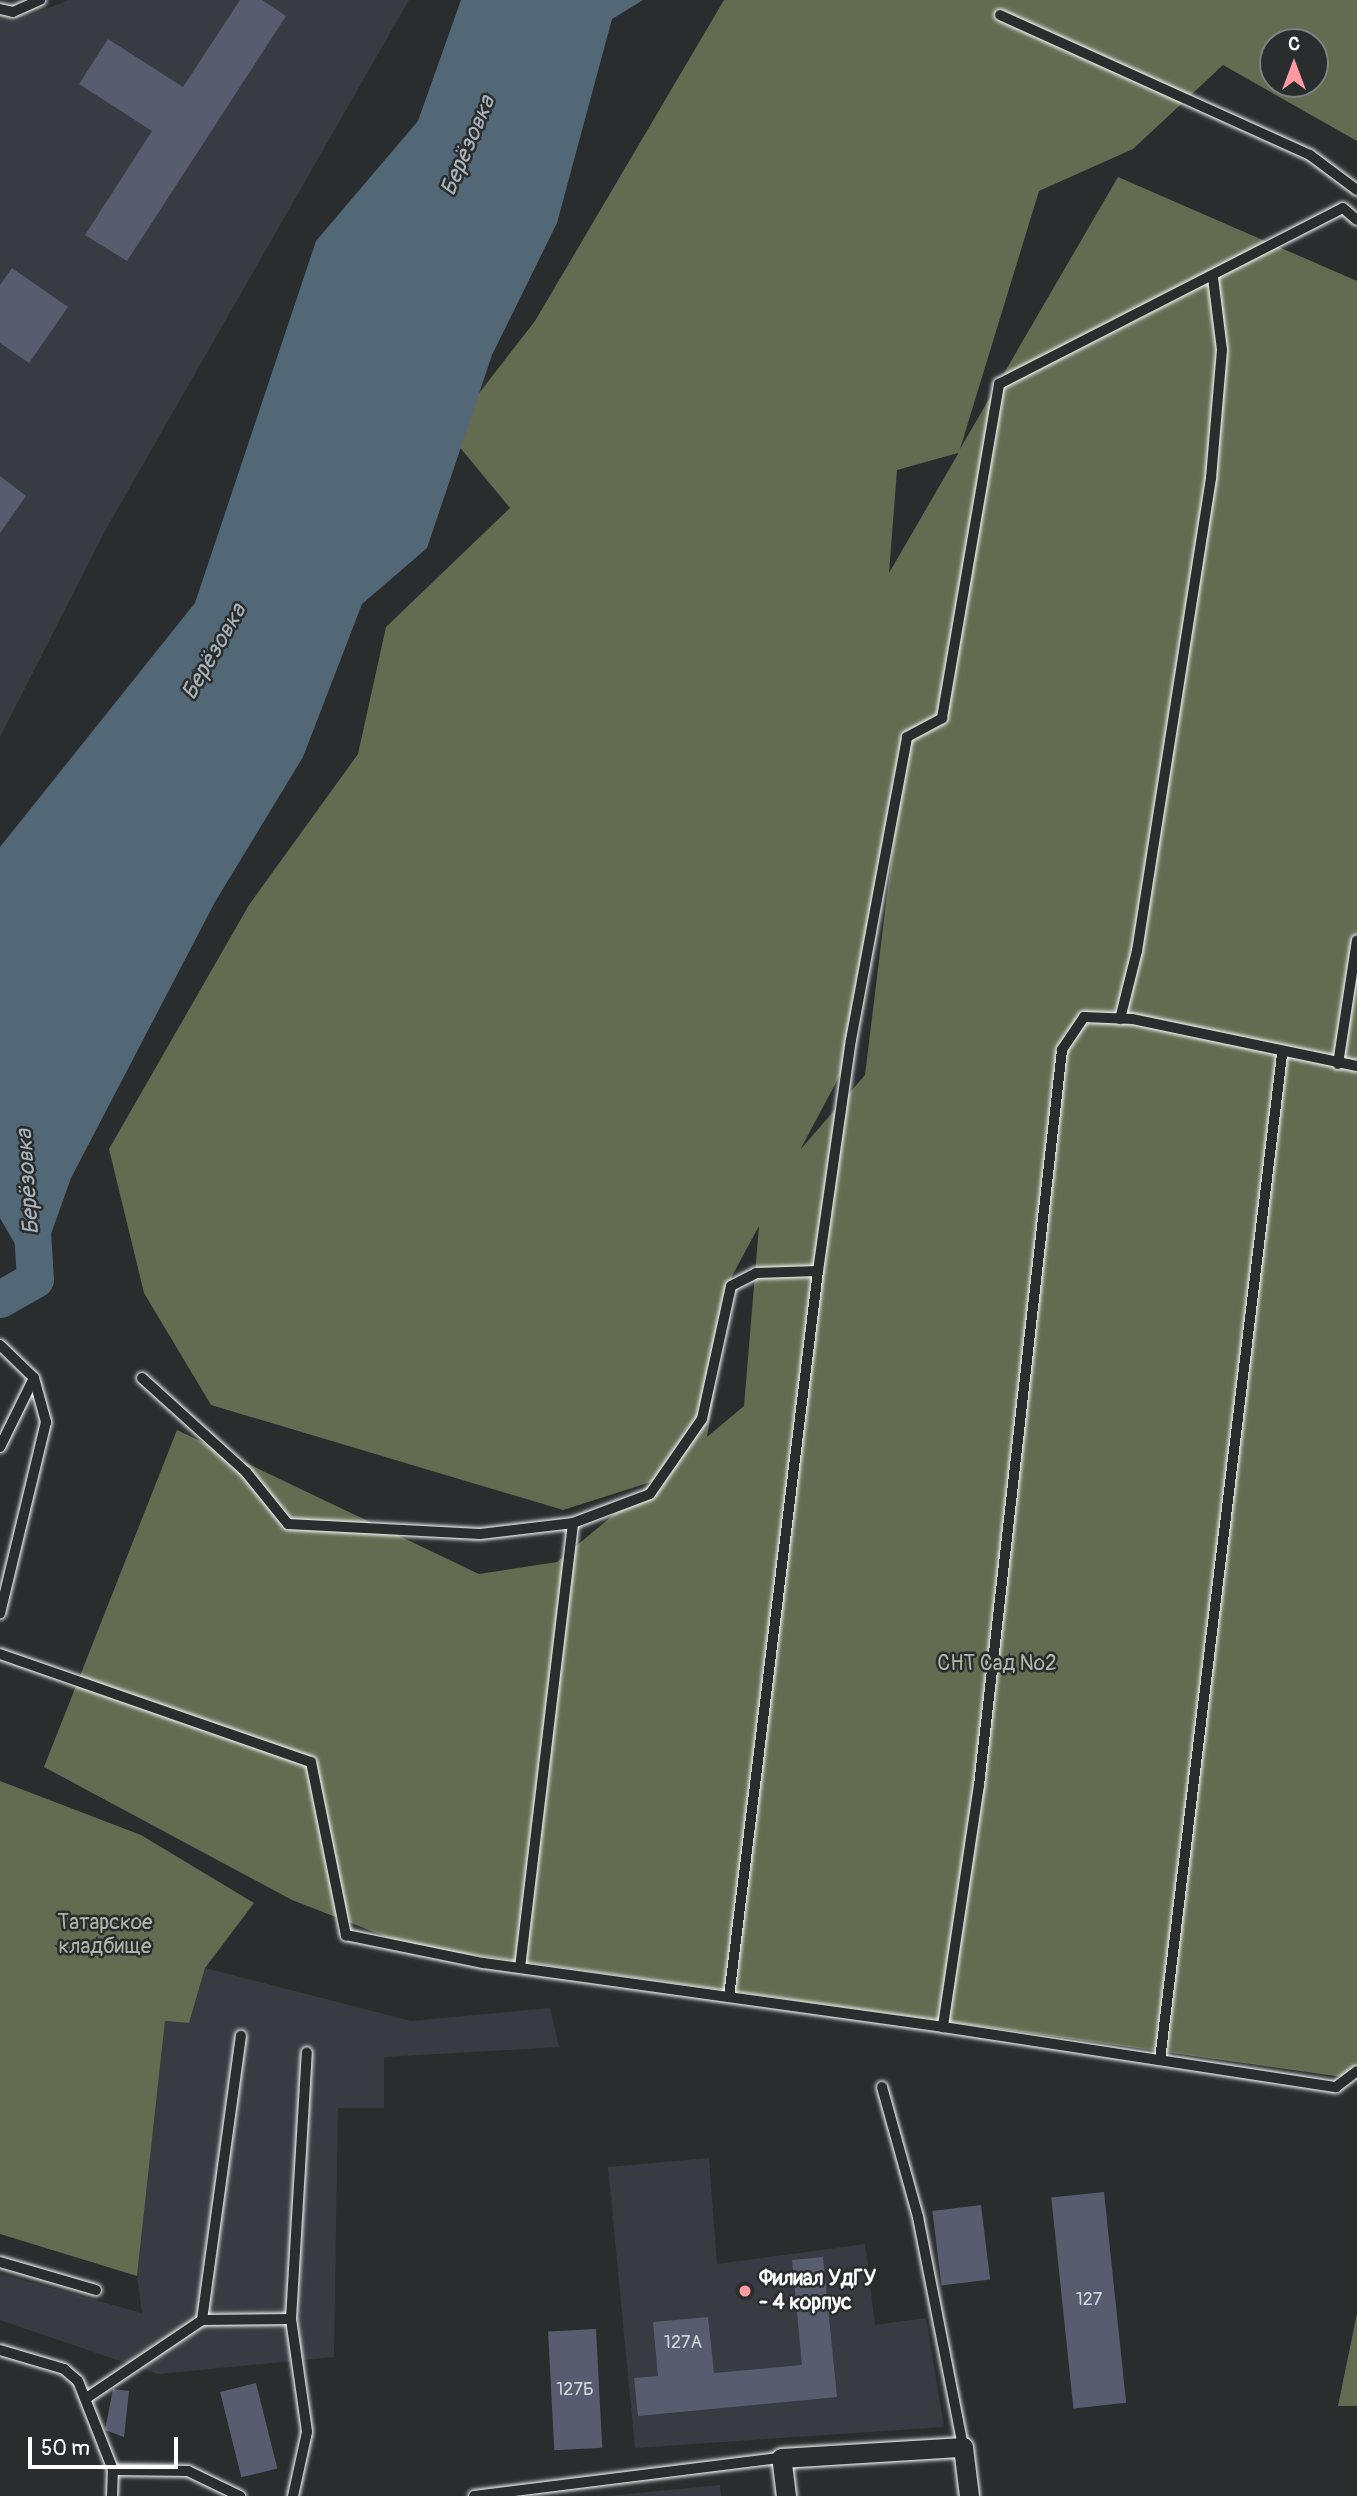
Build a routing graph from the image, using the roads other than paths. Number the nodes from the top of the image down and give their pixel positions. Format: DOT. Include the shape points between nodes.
graph roads {
  1 [pos="40,0"];
  2 [pos="0,9"];
  3 [pos="1000,15"];
  4 [pos="1357,190"];
  5 [pos="1357,220"];
  6 [pos="1213,278"];
  7 [pos="1357,940"];
  8 [pos="1120,1019"];
  9 [pos="1282,1055"];
  10 [pos="1338,1063"];
  11 [pos="1357,1066"];
  12 [pos="818,1271"];
  13 [pos="0,1345"];
  14 [pos="34,1378"];
  15 [pos="142,1378"];
  16 [pos="0,1447"];
  17 [pos="573,1523"];
  18 [pos="0,1614"];
  19 [pos="0,1654"];
  20 [pos="520,1968"];
  21 [pos="729,1997"];
  22 [pos="943,2027"];
  23 [pos="241,2036"];
  24 [pos="307,2052"];
  25 [pos="1160,2060"];
  26 [pos="1357,2071"];
  27 [pos="882,2087"];
  28 [pos="0,2262"];
  29 [pos="96,2290"];
  30 [pos="291,2319"];
  31 [pos="202,2320"];
  32 [pos="0,2350"];
  33 [pos="88,2397"];
  34 [pos="963,2446"];
  35 [pos="781,2458"];
  36 [pos="113,2470"];
  37 [pos="113,2496"];
  38 [pos="240,2496"];
  39 [pos="293,2496"];
  40 [pos="474,2496"];
  41 [pos="786,2496"];
  42 [pos="969,2496"];
  1 -- 2 [label="lane" via="13,12"];
  3 -- 4 [label="lane" via="1310,155"];
  5 -- 6 [label="lane" via="1343,208"];
  6 -- 8 [label="lane" via="1222,350 1211,478 1137,951"];
  6 -- 12 [label="lane" via="999,384 942,718 907,737 851,1040"];
  7 -- 10 [label="lane"];
  8 -- 9 [label="lane"];
  8 -- 22 [label="lane" via="1084,1017 1062,1050 979,1785"];
  9 -- 10 [label="lane"];
  9 -- 25 [label="lane"];
  10 -- 11 [label="lane"];
  12 -- 17 [label="lane" via="756,1273 731,1286 702,1419 650,1494"];
  12 -- 21 [label="lane"];
  13 -- 14 [label="lane"];
  14 -- 16 [label="lane"];
  14 -- 18 [label="lane" via="46,1422"];
  15 -- 17 [label="lane" via="246,1472 288,1524 480,1534"];
  17 -- 20 [label="lane"];
  19 -- 20 [label="lane" via="311,1762 346,1935 385,1947"];
  20 -- 21 [label="lane"];
  21 -- 22 [label="lane"];
  22 -- 25 [label="lane"];
  23 -- 31 [label="lane"];
  24 -- 30 [label="lane"];
  25 -- 26 [label="lane" via="1336,2087"];
  27 -- 34 [label="lane" via="918,2217"];
  28 -- 29 [label="lane"];
  30 -- 31 [label="lane"];
  30 -- 39 [label="lane" via="307,2432"];
  31 -- 33 [label="lane"];
  32 -- 33 [label="lane" via="64,2369"];
  33 -- 36 [label="lane"];
  34 -- 35 [label="street"];
  34 -- 42 [label="street"];
  35 -- 40 [label="lane"];
  35 -- 41 [label="street"];
  36 -- 37 [label="lane"];
  36 -- 38 [label="lane" via="188,2471"];
}
